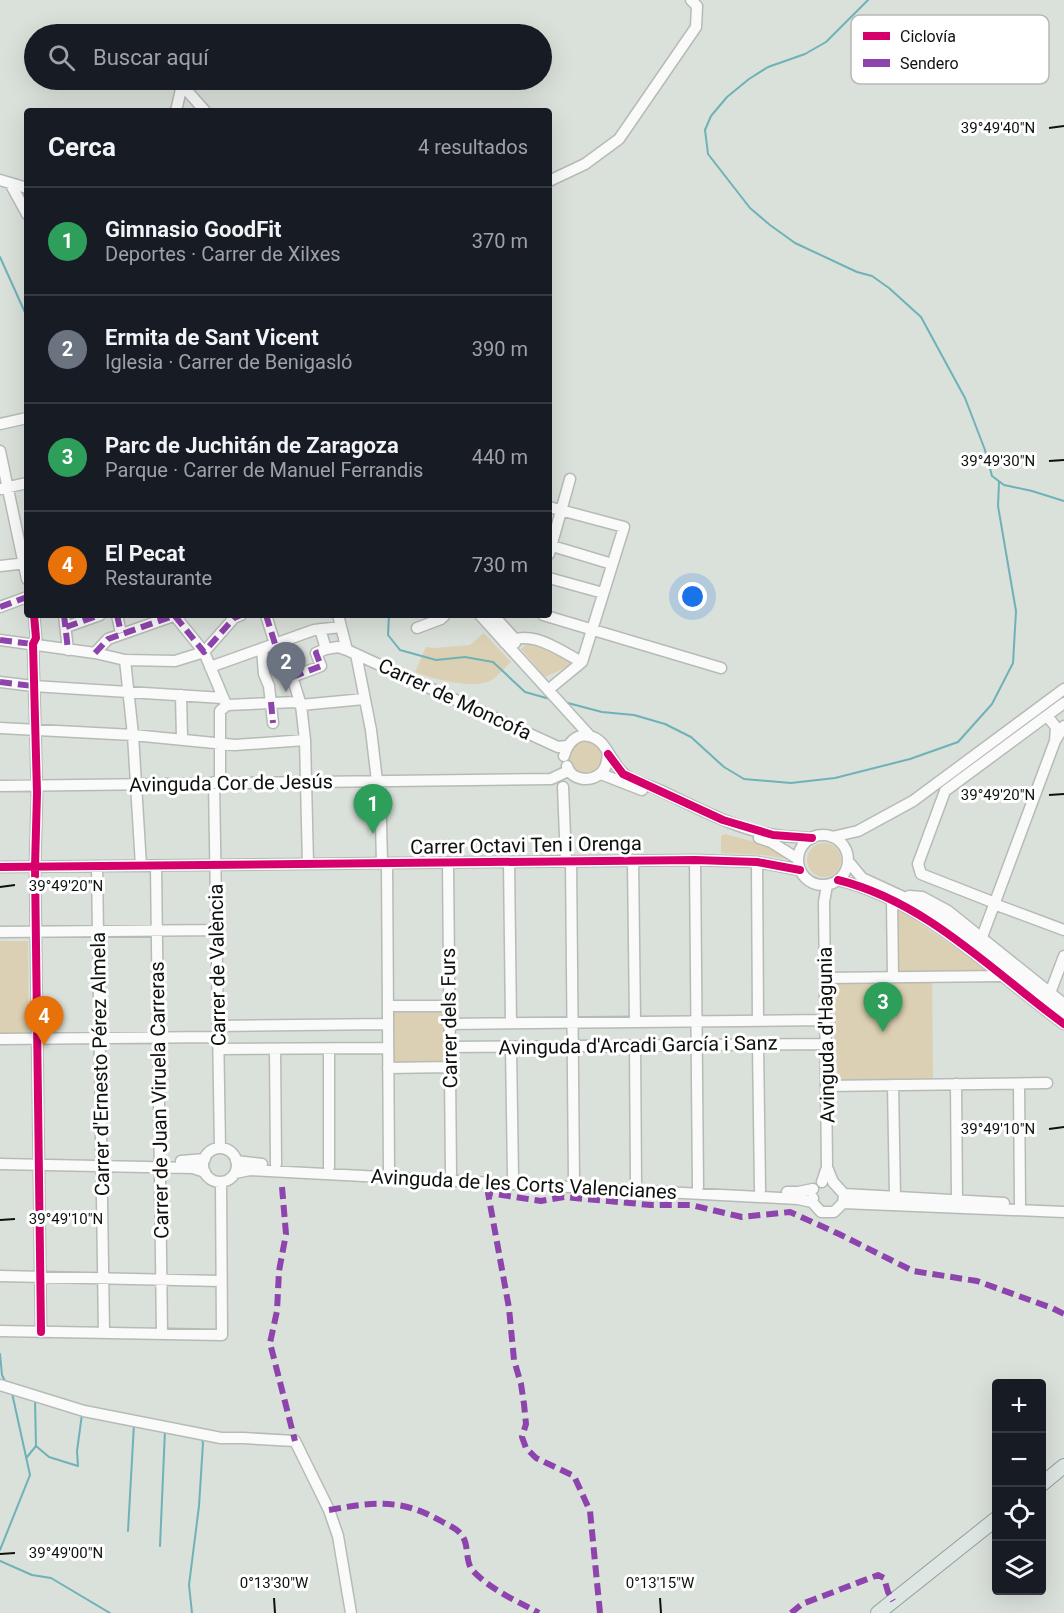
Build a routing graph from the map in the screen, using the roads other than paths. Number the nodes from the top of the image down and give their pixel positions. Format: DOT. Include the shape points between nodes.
graph roads {
  1 [pos="691,0"];
  2 [pos="181,90"];
  3 [pos="186,90"];
  4 [pos="177,108"];
  5 [pos="202,108"];
  6 [pos="552,180"];
  7 [pos="9,185"];
  8 [pos="24,188"];
  9 [pos="24,195"];
  10 [pos="24,208"];
  11 [pos="24,419"];
  12 [pos="0,424"];
  13 [pos="0,451"];
  14 [pos="570,479"];
  15 [pos="24,484"];
  16 [pos="4,488"];
  17 [pos="552,508"];
  18 [pos="561,510"];
  19 [pos="552,541"];
  20 [pos="552,549"];
  21 [pos="24,556"];
  22 [pos="24,563"];
  23 [pos="612,564"];
  24 [pos="0,566"];
  25 [pos="552,579"];
  26 [pos="603,593"];
  27 [pos="24,598"];
  28 [pos="0,607"];
  29 [pos="34,618"];
  30 [pos="64,618"];
  31 [pos="92,618"];
  32 [pos="118,618"];
  33 [pos="167,618"];
  34 [pos="178,618"];
  35 [pos="234,618"];
  36 [pos="267,618"];
  37 [pos="442,618"];
  38 [pos="483,618"];
  39 [pos="495,618"];
  40 [pos="552,618"];
  41 [pos="340,622"];
  42 [pos="66,627"];
  43 [pos="417,628"];
  44 [pos="317,630"];
  45 [pos="592,630"];
  46 [pos="121,633"];
  47 [pos="0,640"];
  48 [pos="510,641"];
  49 [pos="278,643"];
  50 [pos="33,644"];
  51 [pos="262,649"];
  52 [pos="72,650"];
  53 [pos="323,650"];
  54 [pos="204,652"];
  55 [pos="352,652"];
  56 [pos="95,653"];
  57 [pos="124,660"];
  58 [pos="582,662"];
  59 [pos="210,667"];
  60 [pos="721,668"];
  61 [pos="292,677"];
  62 [pos="0,682"];
  63 [pos="33,686"];
  64 [pos="1064,689"];
  65 [pos="548,690"];
  66 [pos="130,691"];
  67 [pos="181,695"];
  68 [pos="364,699"];
  69 [pos="225,702"];
  70 [pos="271,702"];
  71 [pos="1064,703"];
  72 [pos="301,705"];
  73 [pos="569,713"];
  74 [pos="1047,716"];
  75 [pos="273,723"];
  76 [pos="1064,726"];
  77 [pos="0,728"];
  78 [pos="34,729"];
  79 [pos="133,735"];
  80 [pos="590,736"];
  81 [pos="182,738"];
  82 [pos="305,740"];
  83 [pos="1055,741"];
  84 [pos="220,742"];
  85 [pos="566,747"];
  86 [pos="608,754"];
  87 [pos="572,774"];
  88 [pos="601,774"];
  89 [pos="965,776"];
  90 [pos="552,778"];
  91 [pos="379,781"];
  92 [pos="217,782"];
  93 [pos="306,782"];
  94 [pos="136,784"];
  95 [pos="0,786"];
  96 [pos="36,786"];
  97 [pos="563,787"];
  98 [pos="913,801"];
  99 [pos="858,831"];
  100 [pos="832,837"];
  101 [pos="812,838"];
  102 [pos="847,856"];
  103 [pos="695,860"];
  104 [pos="568,861"];
  105 [pos="633,861"];
  106 [pos="509,862"];
  107 [pos="757,862"];
  108 [pos="384,863"];
  109 [pos="448,863"];
  110 [pos="308,864"];
  111 [pos="216,865"];
  112 [pos="799,865"];
  113 [pos="97,866"];
  114 [pos="141,866"];
  115 [pos="156,866"];
  116 [pos="0,867"];
  117 [pos="35,867"];
  118 [pos="838,880"];
  119 [pos="822,885"];
  120 [pos="904,896"];
  121 [pos="892,900"];
  122 [pos="994,903"];
  123 [pos="157,930"];
  124 [pos="217,930"];
  125 [pos="1064,930"];
  126 [pos="98,931"];
  127 [pos="0,932"];
  128 [pos="36,932"];
  129 [pos="982,937"];
  130 [pos="1064,956"];
  131 [pos="1001,976"];
  132 [pos="893,977"];
  133 [pos="825,978"];
  134 [pos="1050,993"];
  135 [pos="1064,1004"];
  136 [pos="388,1006"];
  137 [pos="449,1006"];
  138 [pos="1064,1015"];
  139 [pos="825,1020"];
  140 [pos="696,1021"];
  141 [pos="758,1021"];
  142 [pos="635,1022"];
  143 [pos="511,1023"];
  144 [pos="573,1023"];
  145 [pos="388,1024"];
  146 [pos="449,1024"];
  147 [pos="1064,1024"];
  148 [pos="218,1031"];
  149 [pos="38,1038"];
  150 [pos="99,1038"];
  151 [pos="158,1038"];
  152 [pos="0,1039"];
  153 [pos="758,1044"];
  154 [pos="826,1044"];
  155 [pos="696,1045"];
  156 [pos="573,1046"];
  157 [pos="635,1046"];
  158 [pos="450,1047"];
  159 [pos="511,1047"];
  160 [pos="328,1048"];
  161 [pos="388,1048"];
  162 [pos="275,1049"];
  163 [pos="219,1050"];
  164 [pos="450,1067"];
  165 [pos="388,1068"];
  166 [pos="1047,1083"];
  167 [pos="956,1084"];
  168 [pos="1019,1084"];
  169 [pos="893,1085"];
  170 [pos="826,1086"];
  171 [pos="220,1148"];
  172 [pos="0,1157"];
  173 [pos="205,1159"];
  174 [pos="39,1161"];
  175 [pos="236,1161"];
  176 [pos="101,1162"];
  177 [pos="0,1164"];
  178 [pos="160,1164"];
  179 [pos="276,1164"];
  180 [pos="329,1167"];
  181 [pos="389,1171"];
  182 [pos="205,1172"];
  183 [pos="235,1173"];
  184 [pos="451,1174"];
  185 [pos="513,1177"];
  186 [pos="574,1180"];
  187 [pos="221,1182"];
  188 [pos="636,1184"];
  189 [pos="823,1184"];
  190 [pos="698,1187"];
  191 [pos="760,1190"];
  192 [pos="895,1197"];
  193 [pos="843,1199"];
  194 [pos="957,1200"];
  195 [pos="812,1203"];
  196 [pos="1020,1204"];
  197 [pos="1064,1205"];
  198 [pos="1064,1212"];
  199 [pos="0,1276"];
  200 [pos="40,1277"];
  201 [pos="103,1278"];
  202 [pos="162,1280"];
  203 [pos="221,1281"];
  204 [pos="0,1331"];
  205 [pos="41,1332"];
  206 [pos="104,1333"];
  207 [pos="162,1334"];
  208 [pos="0,1385"];
  209 [pos="1064,1466"];
  210 [pos="1046,1480"];
  211 [pos="992,1522"];
  212 [pos="351,1613"];
  213 [pos="878,1613"];
  1 -- 6 [label="street" via="697,6 696,27 620,139 585,164"];
  2 -- 4 [label="street"];
  3 -- 5 [label="street"];
  7 -- 8 [label="street"];
  7 -- 9 [label="street"];
  7 -- 10 [label="street"];
  11 -- 12 [label="street"];
  13 -- 16 [label="street"];
  14 -- 18 [label="street"];
  15 -- 16 [label="street"];
  16 -- 21 [label="street"];
  17 -- 18 [label="street"];
  18 -- 19 [label="street"];
  18 -- 23 [label="street" via="624,527"];
  20 -- 23 [label="street"];
  22 -- 24 [label="street"];
  23 -- 26 [label="street"];
  25 -- 26 [label="street"];
  26 -- 45 [label="street"];
  27 -- 28 [label="street"];
  29 -- 50 [label="street"];
  30 -- 42 [label="street"];
  31 -- 42 [label="street"];
  32 -- 46 [label="street"];
  33 -- 46 [label="street"];
  34 -- 54 [label="street"];
  35 -- 54 [label="street"];
  36 -- 49 [label="street"];
  37 -- 43 [label="street"];
  38 -- 48 [label="street"];
  39 -- 48 [label="street"];
  40 -- 45 [label="street"];
  41 -- 44 [label="street"];
  41 -- 55 [label="street"];
  42 -- 52 [label="street"];
  44 -- 49 [label="street"];
  44 -- 53 [label="street"];
  45 -- 58 [label="street"];
  45 -- 60 [label="street"];
  46 -- 56 [label="street" via="108,639"];
  47 -- 50 [label="street"];
  48 -- 58 [label="street" via="539,639"];
  48 -- 65 [label="street" via="516,655"];
  49 -- 51 [label="street"];
  49 -- 61 [label="street"];
  50 -- 52 [label="street"];
  50 -- 63 [label="street"];
  51 -- 59 [label="street"];
  51 -- 70 [label="street"];
  52 -- 56 [label="street"];
  53 -- 55 [label="street" via="338,646"];
  53 -- 61 [label="street" via="316,653 321,666"];
  54 -- 57 [label="street" via="175,661"];
  54 -- 59 [label="street"];
  55 -- 68 [label="street"];
  55 -- 85 [label="street, Carrer de Moncofa"];
  56 -- 57 [label="street"];
  57 -- 66 [label="street"];
  58 -- 65 [label="street"];
  59 -- 69 [label="street"];
  61 -- 72 [label="street"];
  62 -- 63 [label="street"];
  63 -- 66 [label="street"];
  63 -- 78 [label="street"];
  64 -- 98 [label="street"];
  65 -- 73 [label="street"];
  66 -- 67 [label="street"];
  66 -- 79 [label="street"];
  67 -- 69 [label="street"];
  67 -- 81 [label="street"];
  68 -- 72 [label="street"];
  68 -- 91 [label="street"];
  69 -- 70 [label="street"];
  69 -- 84 [label="street, Carrer de València" via="220,711"];
  70 -- 72 [label="street"];
  70 -- 75 [label="street"];
  71 -- 74 [label="street"];
  72 -- 82 [label="street"];
  73 -- 80 [label="street"];
  73 -- 85 [label="street"];
  74 -- 83 [label="street" via="1056,727"];
  74 -- 89 [label="street"];
  76 -- 83 [label="street"];
  77 -- 78 [label="street"];
  78 -- 79 [label="street"];
  78 -- 96 [label="street"];
  79 -- 81 [label="street"];
  79 -- 94 [label="street"];
  80 -- 85 [label="street" via="582,736"];
  80 -- 86 [label="street" via="602,742"];
  81 -- 84 [label="street"];
  82 -- 84 [label="street" via="235,745"];
  82 -- 93 [label="street"];
  83 -- 122 [label="street"];
  84 -- 92 [label="street, Carrer de València"];
  85 -- 87 [label="street"];
  86 -- 88 [label="street"];
  86 -- 101 [label="street" via="622,774 723,820 773,835"];
  87 -- 88 [label="street" via="588,779"];
  87 -- 90 [label="street, Avinguda Cor de Jesús"];
  87 -- 97 [label="street"];
  88 -- 112 [label="street" via="722,826 771,842"];
  89 -- 98 [label="street"];
  89 -- 122 [label="street" via="945,791 918,864 921,874"];
  90 -- 91 [label="street, Avinguda Cor de Jesús"];
  90 -- 97 [label="street"];
  91 -- 93 [label="street, Avinguda Cor de Jesús"];
  91 -- 108 [label="street"];
  92 -- 93 [label="street, Avinguda Cor de Jesús"];
  92 -- 94 [label="street, Avinguda Cor de Jesús"];
  92 -- 111 [label="street, Carrer de València"];
  93 -- 110 [label="street"];
  94 -- 96 [label="street, Avinguda Cor de Jesús"];
  94 -- 114 [label="street"];
  95 -- 96 [label="street, Avinguda Cor de Jesús"];
  96 -- 117 [label="street"];
  97 -- 104 [label="street"];
  98 -- 99 [label="street"];
  99 -- 100 [label="street"];
  99 -- 102 [label="street"];
  100 -- 101 [label="street"];
  100 -- 102 [label="street" via="841,843"];
  101 -- 112 [label="street" via="802,847"];
  102 -- 118 [label="street" via="845,871"];
  102 -- 120 [label="street" via="862,878"];
  103 -- 105 [label="street, Carrer Octavi Ten i Orenga"];
  103 -- 107 [label="street, Carrer Octavi Ten i Orenga"];
  103 -- 140 [label="street"];
  104 -- 105 [label="street, Carrer Octavi Ten i Orenga"];
  104 -- 106 [label="street, Carrer Octavi Ten i Orenga"];
  104 -- 144 [label="street"];
  105 -- 142 [label="street"];
  106 -- 109 [label="street, Carrer Octavi Ten i Orenga"];
  106 -- 143 [label="street"];
  107 -- 112 [label="street, Carrer Octavi Ten i Orenga"];
  107 -- 141 [label="street"];
  108 -- 109 [label="street, Carrer Octavi Ten i Orenga"];
  108 -- 110 [label="street, Carrer Octavi Ten i Orenga"];
  108 -- 136 [label="street"];
  109 -- 137 [label="street, Carrer dels Furs"];
  110 -- 111 [label="street, Carrer Octavi Ten i Orenga"];
  111 -- 115 [label="street, Carrer Octavi Ten i Orenga"];
  111 -- 124 [label="street, Carrer de València"];
  112 -- 119 [label="street" via="807,879"];
  113 -- 114 [label="street, Carrer Octavi Ten i Orenga"];
  113 -- 117 [label="street, Carrer Octavi Ten i Orenga"];
  113 -- 126 [label="street, Carrer d'Ernesto Pérez Almela"];
  114 -- 115 [label="street, Carrer Octavi Ten i Orenga"];
  115 -- 123 [label="street, Carrer de Juan Viruela Carreras"];
  116 -- 117 [label="street, Carrer Octavi Ten i Orenga"];
  117 -- 128 [label="street"];
  118 -- 119 [label="street"];
  118 -- 121 [label="street"];
  119 -- 133 [label="street, Avinguda d'Hagunia"];
  120 -- 129 [label="street" via="922,897"];
  120 -- 138 [label="street" via="955,928"];
  121 -- 131 [label="street" via="920,913"];
  121 -- 132 [label="street"];
  122 -- 125 [label="street"];
  122 -- 129 [label="street"];
  123 -- 124 [label="street"];
  123 -- 126 [label="street"];
  123 -- 151 [label="street, Carrer de Juan Viruela Carreras"];
  124 -- 148 [label="street, Carrer de València"];
  126 -- 128 [label="street"];
  126 -- 150 [label="street, Carrer d'Ernesto Pérez Almela"];
  127 -- 128 [label="street"];
  128 -- 149 [label="street"];
  129 -- 134 [label="street"];
  130 -- 134 [label="street"];
  131 -- 132 [label="street"];
  131 -- 147 [label="street"];
  132 -- 133 [label="street"];
  133 -- 139 [label="street, Avinguda d'Hagunia"];
  134 -- 135 [label="street"];
  136 -- 137 [label="street"];
  136 -- 145 [label="street"];
  137 -- 146 [label="street, Carrer dels Furs"];
  139 -- 141 [label="street, Avinguda d'Arcadi García i Sanz"];
  139 -- 154 [label="street, Avinguda d'Hagunia"];
  140 -- 141 [label="street, Avinguda d'Arcadi García i Sanz"];
  140 -- 142 [label="street, Avinguda d'Arcadi García i Sanz"];
  140 -- 155 [label="street"];
  142 -- 144 [label="street, Avinguda d'Arcadi García i Sanz"];
  143 -- 144 [label="street, Avinguda d'Arcadi García i Sanz"];
  143 -- 146 [label="street, Avinguda d'Arcadi García i Sanz"];
  144 -- 156 [label="street"];
  145 -- 148 [label="street"];
  145 -- 161 [label="street"];
  146 -- 158 [label="street, Carrer dels Furs"];
  148 -- 151 [label="street"];
  148 -- 163 [label="street, Carrer de València"];
  149 -- 150 [label="street"];
  149 -- 152 [label="street"];
  149 -- 174 [label="street"];
  150 -- 151 [label="street"];
  150 -- 176 [label="street, Carrer d'Ernesto Pérez Almela"];
  151 -- 178 [label="street, Carrer de Juan Viruela Carreras"];
  153 -- 154 [label="street, Avinguda d'Arcadi García i Sanz"];
  153 -- 155 [label="street, Avinguda d'Arcadi García i Sanz"];
  153 -- 191 [label="street"];
  154 -- 170 [label="street, Avinguda d'Hagunia"];
  155 -- 157 [label="street, Avinguda d'Arcadi García i Sanz"];
  155 -- 190 [label="street"];
  156 -- 157 [label="street, Avinguda d'Arcadi García i Sanz"];
  156 -- 159 [label="street, Avinguda d'Arcadi García i Sanz"];
  156 -- 186 [label="street"];
  157 -- 188 [label="street"];
  158 -- 159 [label="street, Avinguda d'Arcadi García i Sanz"];
  158 -- 164 [label="street, Carrer dels Furs"];
  159 -- 185 [label="street"];
  160 -- 161 [label="street"];
  160 -- 162 [label="street"];
  160 -- 180 [label="street"];
  161 -- 165 [label="street"];
  162 -- 163 [label="street"];
  162 -- 179 [label="street"];
  163 -- 171 [label="street, Carrer de València"];
  164 -- 165 [label="street"];
  164 -- 184 [label="street, Carrer dels Furs"];
  165 -- 181 [label="street"];
  166 -- 168 [label="street"];
  167 -- 168 [label="street"];
  167 -- 169 [label="street"];
  167 -- 194 [label="street"];
  168 -- 196 [label="street"];
  169 -- 170 [label="street"];
  169 -- 192 [label="street"];
  170 -- 189 [label="street, Avinguda d'Hagunia" via="827,1167"];
  171 -- 173 [label="street"];
  171 -- 175 [label="street" via="230,1152"];
  172 -- 174 [label="street"];
  173 -- 178 [label="street"];
  173 -- 182 [label="street"];
  174 -- 176 [label="street"];
  174 -- 177 [label="street"];
  174 -- 200 [label="street"];
  175 -- 179 [label="street, Avinguda de les Corts Valencianes"];
  175 -- 183 [label="street"];
  176 -- 178 [label="street"];
  176 -- 201 [label="street, Carrer d'Ernesto Pérez Almela"];
  178 -- 182 [label="street"];
  178 -- 202 [label="street, Carrer de Juan Viruela Carreras"];
  179 -- 180 [label="street, Avinguda de les Corts Valencianes"];
  180 -- 181 [label="street, Avinguda de les Corts Valencianes"];
  181 -- 184 [label="street, Avinguda de les Corts Valencianes"];
  182 -- 187 [label="street"];
  183 -- 187 [label="street"];
  183 -- 195 [label="street, Avinguda de les Corts Valencianes" via="298,1172 798,1199"];
  184 -- 185 [label="street, Avinguda de les Corts Valencianes"];
  185 -- 186 [label="street, Avinguda de les Corts Valencianes"];
  186 -- 188 [label="street, Avinguda de les Corts Valencianes"];
  187 -- 203 [label="street"];
  188 -- 190 [label="street, Avinguda de les Corts Valencianes"];
  189 -- 191 [label="street, Avinguda de les Corts Valencianes" via="798,1192"];
  189 -- 193 [label="street"];
  189 -- 195 [label="street"];
  190 -- 191 [label="street, Avinguda de les Corts Valencianes"];
  192 -- 193 [label="street"];
  192 -- 194 [label="street"];
  193 -- 195 [label="street, Avinguda de les Corts Valencianes" via="834,1212 821,1212"];
  193 -- 198 [label="street"];
  194 -- 196 [label="street"];
  196 -- 197 [label="street"];
  199 -- 200 [label="street"];
  200 -- 201 [label="street"];
  200 -- 205 [label="street"];
  201 -- 202 [label="street"];
  201 -- 206 [label="street, Carrer d'Ernesto Pérez Almela"];
  202 -- 203 [label="street"];
  202 -- 207 [label="street, Carrer de Juan Viruela Carreras"];
  203 -- 207 [label="street" via="222,1335"];
  204 -- 205 [label="street"];
  205 -- 206 [label="street"];
  206 -- 207 [label="street"];
  208 -- 212 [label="street" via="84,1411 221,1438 295,1442 325,1500 338,1536"];
  209 -- 210 [label="main road"];
  211 -- 213 [label="main road"];
}
